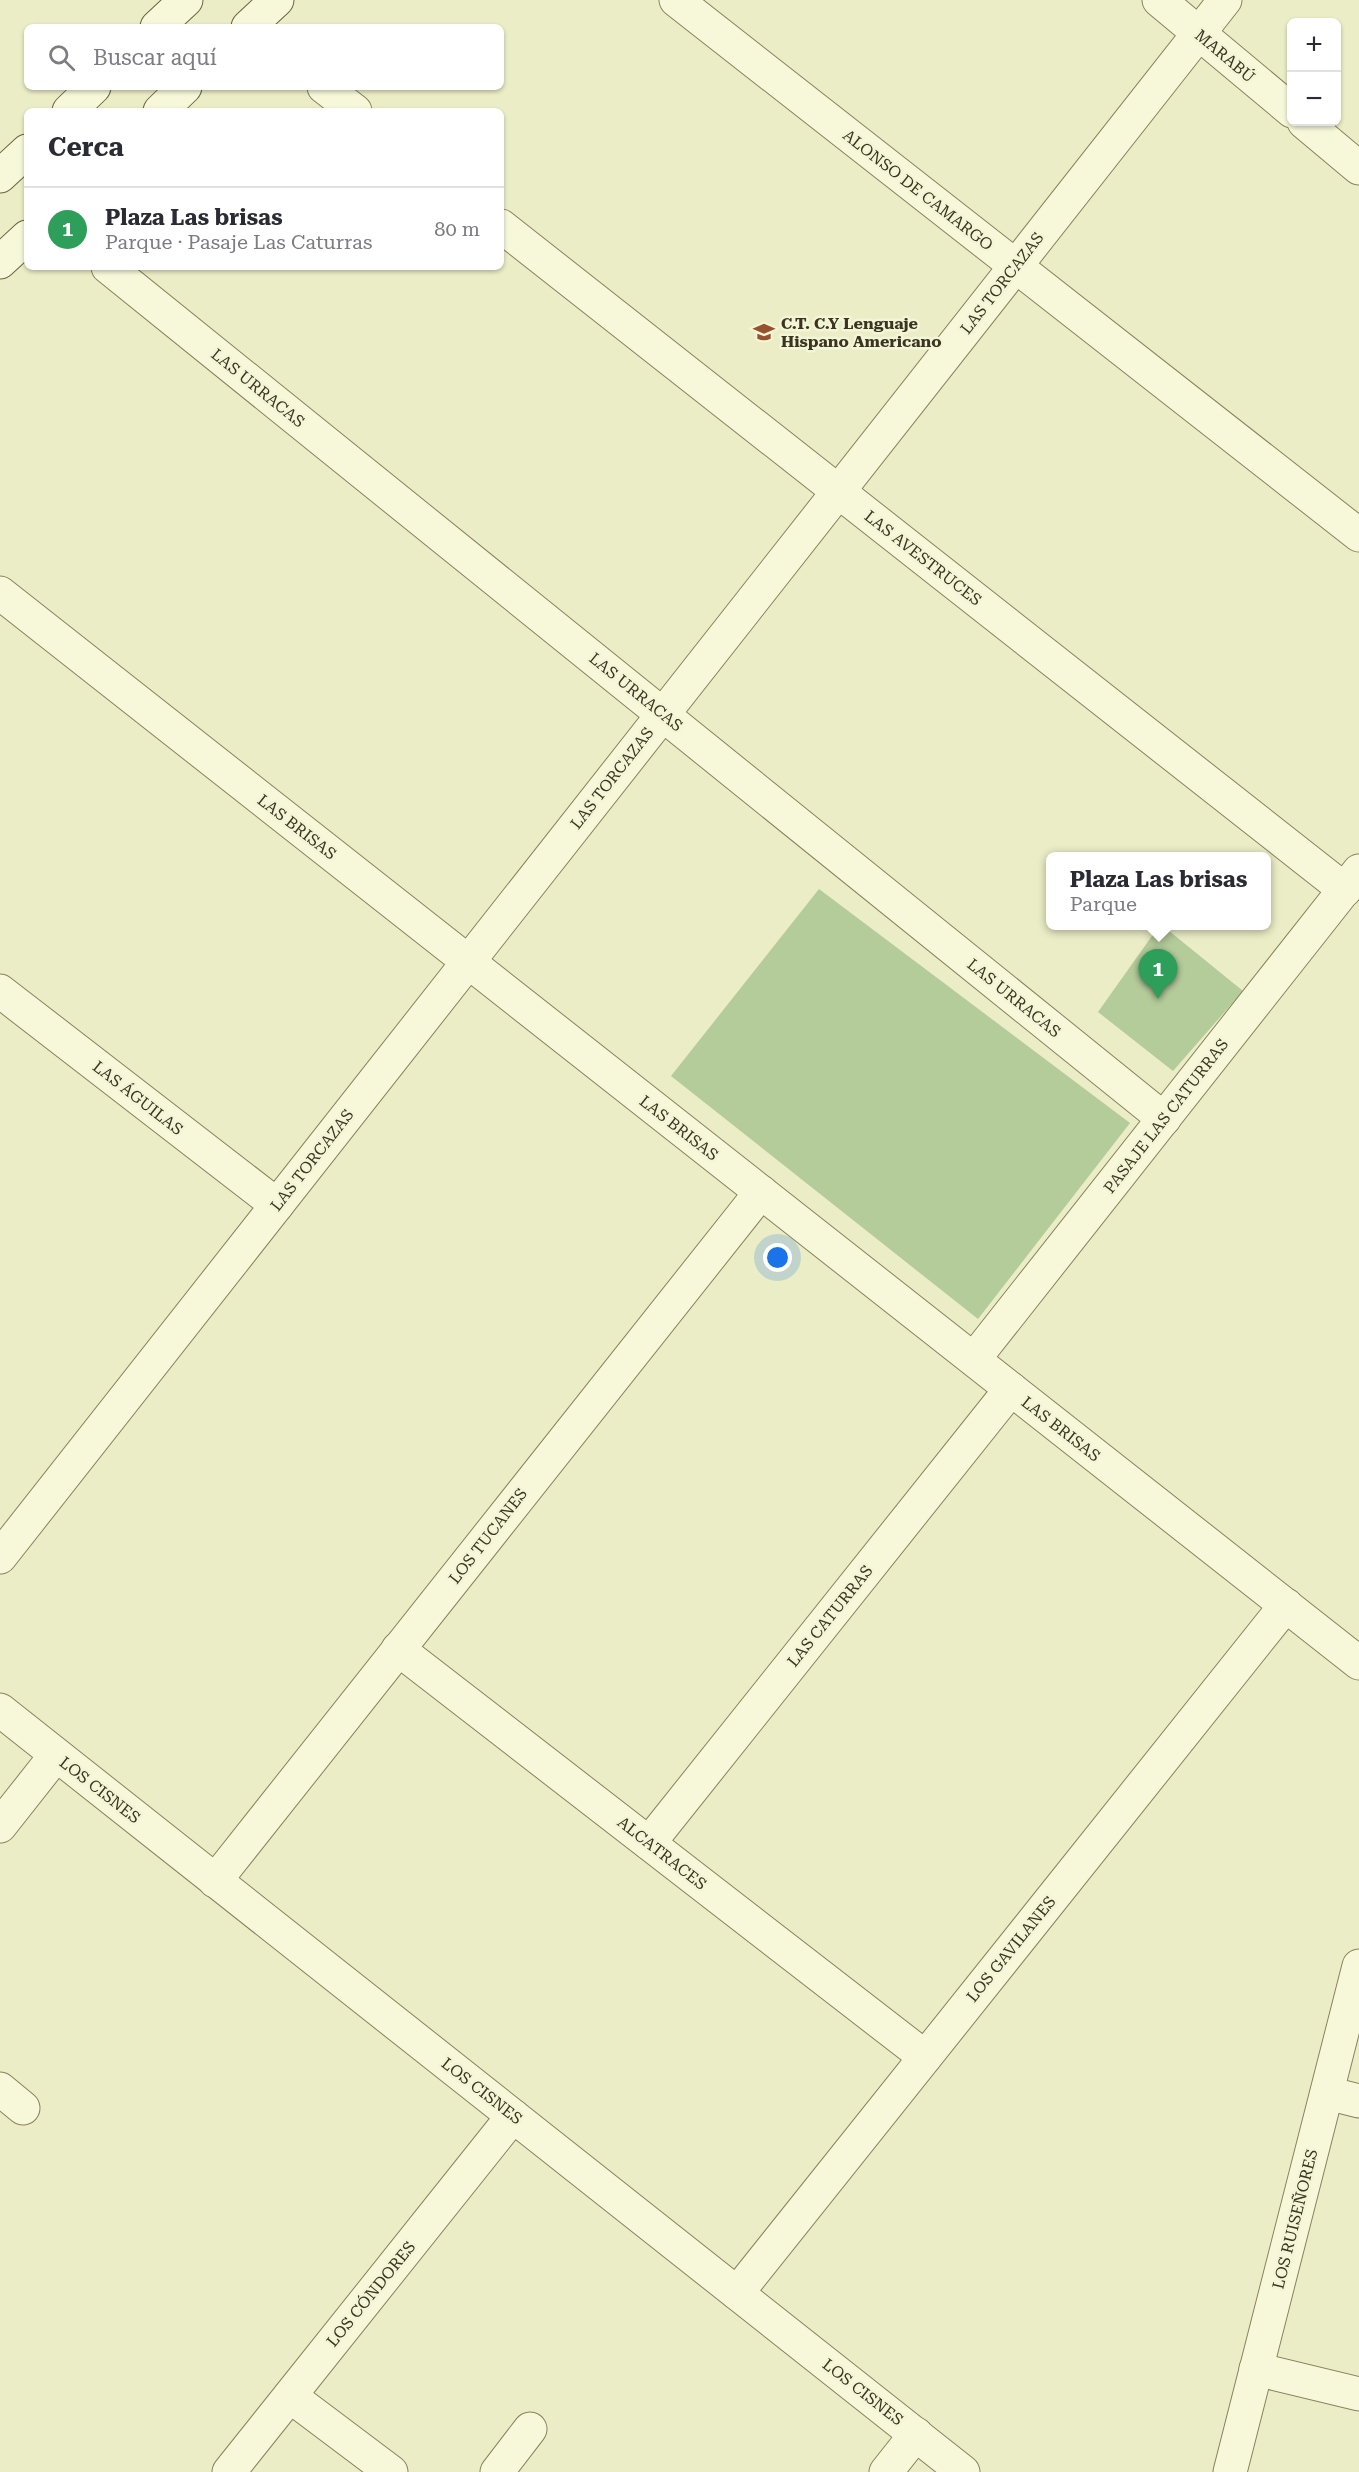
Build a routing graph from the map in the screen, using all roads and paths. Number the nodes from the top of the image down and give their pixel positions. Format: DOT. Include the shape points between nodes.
graph roads {
  1 [pos="186,0"];
  2 [pos="277,0"];
  3 [pos="676,0"];
  4 [pos="1159,0"];
  5 [pos="1225,0"];
  6 [pos="160,24"];
  7 [pos="251,24"];
  8 [pos="1199,33"];
  9 [pos="91,90"];
  10 [pos="182,90"];
  11 [pos="328,90"];
  12 [pos="1287,107"];
  13 [pos="72,108"];
  14 [pos="163,108"];
  15 [pos="351,108"];
  16 [pos="1309,126"];
  17 [pos="24,153"];
  18 [pos="1359,168"];
  19 [pos="0,176"];
  20 [pos="504,228"];
  21 [pos="24,240"];
  22 [pos="0,262"];
  23 [pos="1016,266"];
  24 [pos="112,270"];
  25 [pos="839,491"];
  26 [pos="1359,535"];
  27 [pos="0,593"];
  28 [pos="663,714"];
  29 [pos="1352,881"];
  30 [pos="468,961"];
  31 [pos="0,991"];
  32 [pos="1164,1119"];
  33 [pos="761,1192"];
  34 [pos="277,1205"];
  35 [pos="974,1359"];
  36 [pos="1011,1389"];
  37 [pos="0,1557"];
  38 [pos="1286,1605"];
  39 [pos="398,1649"];
  40 [pos="1359,1663"];
  41 [pos="0,1710"];
  42 [pos="56,1755"];
  43 [pos="0,1826"];
  44 [pos="649,1843"];
  45 [pos="215,1881"];
  46 [pos="1359,1966"];
  47 [pos="925,2057"];
  48 [pos="1327,2093"];
  49 [pos="1359,2101"];
  50 [pos="513,2116"];
  51 [pos="737,2293"];
  52 [pos="1256,2369"];
  53 [pos="1359,2394"];
  54 [pos="290,2396"];
  55 [pos="530,2429"];
  56 [pos="916,2434"];
  57 [pos="229,2472"];
  58 [pos="391,2472"];
  59 [pos="497,2472"];
  60 [pos="885,2472"];
  61 [pos="963,2472"];
  62 [pos="1230,2472"];
  1 -- 6 [label="street"];
  2 -- 7 [label="street"];
  3 -- 23 [label="street, ALONSO DE CAMARGO"];
  4 -- 8 [label="street, MARABÚ"];
  5 -- 8 [label="street, LAS TORCAZAS"];
  8 -- 12 [label="street, MARABÚ"];
  8 -- 23 [label="street, LAS TORCAZAS"];
  9 -- 13 [label="street"];
  10 -- 14 [label="street"];
  11 -- 15 [label="street"];
  16 -- 18 [label="street"];
  17 -- 19 [label="street"];
  20 -- 25 [label="street, LAS AVESTRUCES"];
  21 -- 22 [label="street"];
  23 -- 25 [label="street, LAS TORCAZAS"];
  23 -- 26 [label="street, ALONSO DE CAMARGO"];
  24 -- 28 [label="street, LAS URRACAS"];
  25 -- 28 [label="street, LAS TORCAZAS"];
  25 -- 29 [label="street, LAS AVESTRUCES"];
  27 -- 30 [label="street, LAS BRISAS"];
  28 -- 30 [label="street, LAS TORCAZAS"];
  28 -- 32 [label="street, LAS URRACAS"];
  29 -- 32 [label="street, PASAJE LAS CATURRAS"];
  30 -- 33 [label="street, LAS BRISAS"];
  30 -- 34 [label="street, LAS TORCAZAS"];
  31 -- 34 [label="street, LAS ÁGUILAS"];
  32 -- 35 [label="street, PASAJE LAS CATURRAS"];
  33 -- 35 [label="street, LAS BRISAS"];
  33 -- 39 [label="street, LOS TUCANES"];
  34 -- 37 [label="street, LAS TORCAZAS"];
  35 -- 36 [label="street, LAS BRISAS"];
  36 -- 38 [label="street, LAS BRISAS"];
  36 -- 44 [label="street, LAS CATURRAS"];
  38 -- 40 [label="street, LAS BRISAS"];
  38 -- 47 [label="street, LOS GAVILANES"];
  39 -- 44 [label="street, ALCATRACES"];
  39 -- 45 [label="street, LOS TUCANES"];
  41 -- 42 [label="street, LOS CISNES"];
  42 -- 43 [label="street"];
  42 -- 45 [label="street, LOS CISNES"];
  44 -- 47 [label="street, ALCATRACES"];
  45 -- 50 [label="street, LOS CISNES"];
  46 -- 48 [label="street, LOS RUISEÑORES"];
  47 -- 51 [label="street, LOS GAVILANES"];
  48 -- 49 [label="street"];
  48 -- 52 [label="street, LOS RUISEÑORES"];
  50 -- 51 [label="street, LOS CISNES"];
  50 -- 54 [label="street, LOS CÓNDORES"];
  51 -- 56 [label="street, LOS CISNES"];
  52 -- 53 [label="street"];
  52 -- 62 [label="street, LOS RUISEÑORES"];
  54 -- 57 [label="street, LOS CÓNDORES"];
  54 -- 58 [label="street"];
  55 -- 59 [label="street"];
  56 -- 60 [label="street"];
  56 -- 61 [label="street, LOS CISNES"];
}
